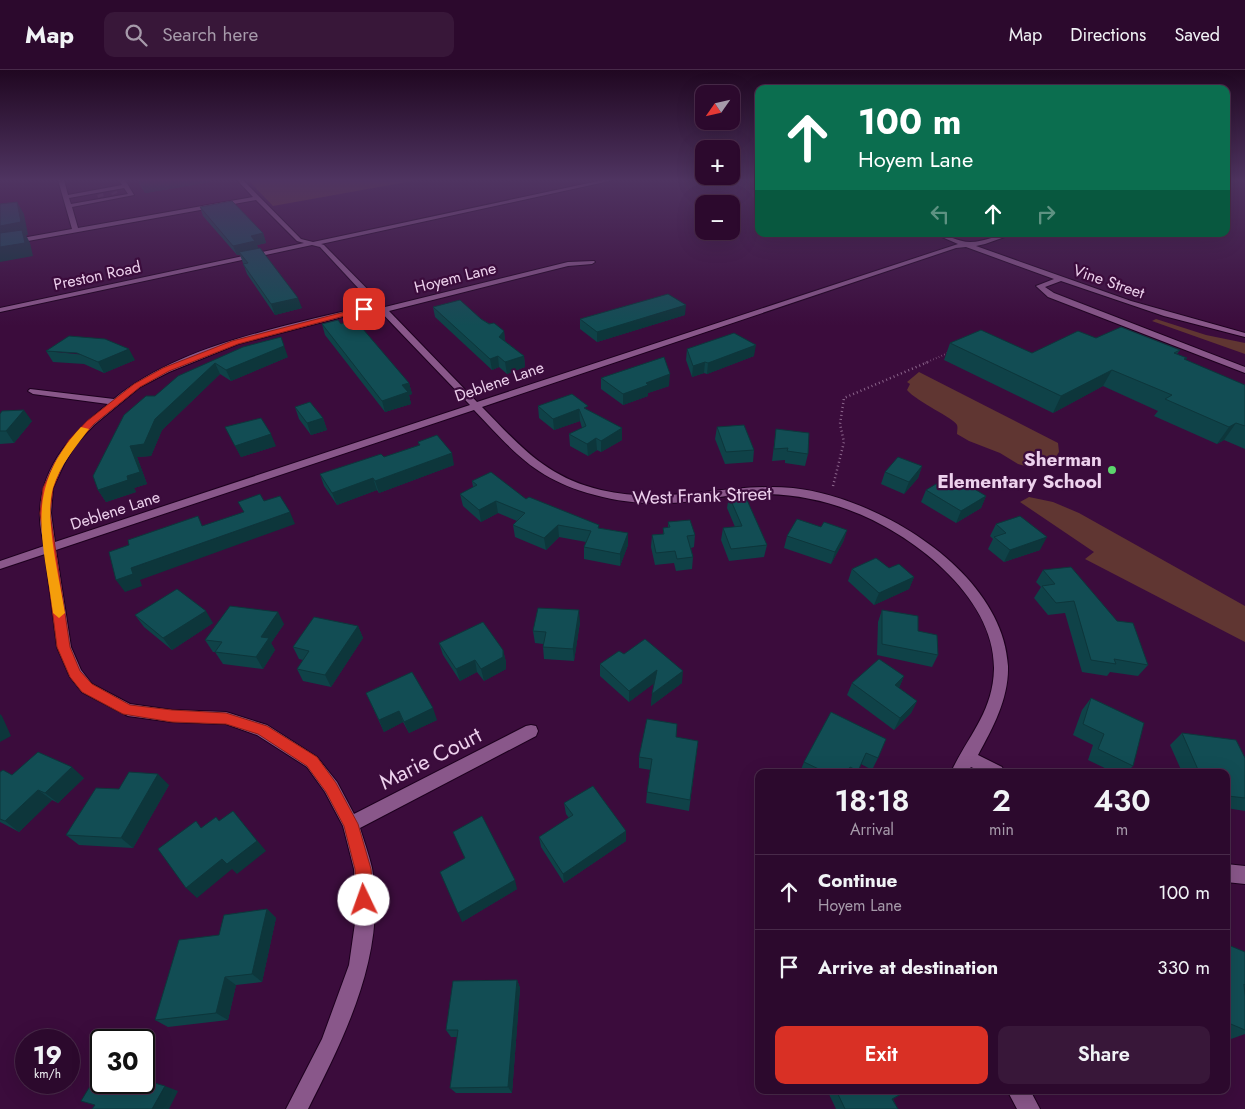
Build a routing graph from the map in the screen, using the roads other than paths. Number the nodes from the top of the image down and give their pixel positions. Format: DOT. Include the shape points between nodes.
graph roads {
  1 [pos="90,228"];
  2 [pos="287,228"];
  3 [pos="384,228"];
  4 [pos="76,231"];
  5 [pos="946,237"];
  6 [pos="1001,237"];
  7 [pos="0,244"];
  8 [pos="311,244"];
  9 [pos="969,245"];
  10 [pos="592,262"];
  11 [pos="1061,279"];
  12 [pos="380,307"];
  13 [pos="0,310"];
  14 [pos="1245,335"];
  15 [pos="1245,370"];
  16 [pos="33,391"];
  17 [pos="114,402"];
  18 [pos="477,406"];
  19 [pos="50,549"];
  20 [pos="0,565"];
  21 [pos="530,731"];
  22 [pos="969,758"];
  23 [pos="962,769"];
  24 [pos="990,769"];
  25 [pos="351,824"];
  26 [pos="1230,873"];
  27 [pos="1245,875"];
  28 [pos="1020,1094"];
  29 [pos="297,1109"];
  30 [pos="1029,1109"];
  1 -- 4 [label="street"];
  2 -- 8 [label="street, West Frank Street" via="299,240"];
  3 -- 8 [label="street, Preston Road"];
  4 -- 7 [label="street"];
  5 -- 9 [label="street, Vine Street"];
  6 -- 9 [label="street, Deblene Lane"];
  8 -- 12 [label="street, West Frank Street" via="322,246"];
  8 -- 13 [label="street, Preston Road"];
  9 -- 11 [label="street, Vine Street"];
  9 -- 18 [label="street, Deblene Lane" via="955,246"];
  10 -- 12 [label="street, Hoyem Lane" via="568,264"];
  11 -- 14 [label="street, Vine Street" via="1147,308"];
  11 -- 15 [label="street" via="1040,286 1051,295"];
  12 -- 17 [label="street, Hoyem Lane" via="265,334 209,352 166,370"];
  12 -- 18 [label="street, West Frank Street"];
  16 -- 17 [label="street"];
  17 -- 19 [label="street, Hoyem Lane" via="72,442 48,488 45,513"];
  18 -- 19 [label="street, Deblene Lane"];
  18 -- 22 [label="street, West Frank Street" via="537,467 590,491 658,500 749,491 794,493 850,507 881,519 928,548 970,591 990,619 998,649 1002,680 989,724"];
  19 -- 20 [label="street, Deblene Lane"];
  19 -- 25 [label="street, Hoyem Lane" via="64,647 75,674 87,688 128,710 226,718 262,730 312,762 331,787"];
  21 -- 25 [label="street, Marie Court"];
  22 -- 23 [label="street, West Frank Street"];
  22 -- 24 [label="street"];
  25 -- 29 [label="street" via="363,869 365,916 359,965 330,1044"];
  26 -- 27 [label="street"];
  28 -- 30 [label="street"];
}
